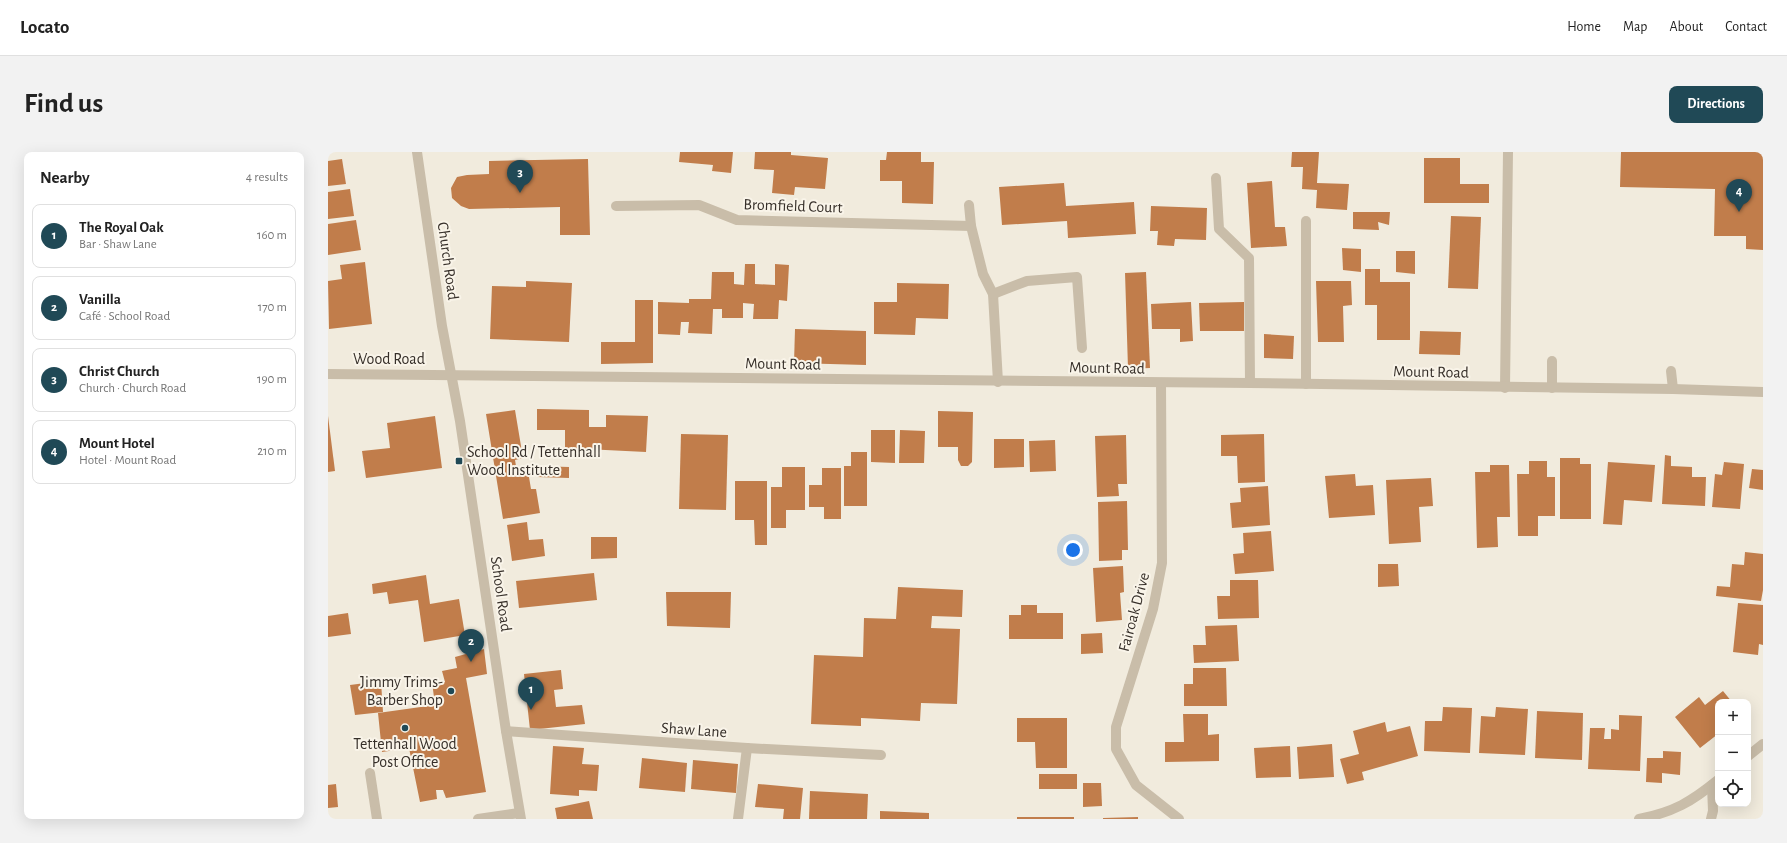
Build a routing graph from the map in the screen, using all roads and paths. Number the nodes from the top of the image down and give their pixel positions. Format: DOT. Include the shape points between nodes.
graph roads {
  1 [pos="417,152"];
  2 [pos="1508,152"];
  3 [pos="1216,178"];
  4 [pos="969,205"];
  5 [pos="616,206"];
  6 [pos="1306,221"];
  7 [pos="971,226"];
  8 [pos="993,294"];
  9 [pos="1082,348"];
  10 [pos="1552,360"];
  11 [pos="1672,371"];
  12 [pos="328,374"];
  13 [pos="450,374"];
  14 [pos="998,382"];
  15 [pos="1161,384"];
  16 [pos="1250,384"];
  17 [pos="1306,384"];
  18 [pos="1505,388"];
  19 [pos="1552,388"];
  20 [pos="1674,389"];
  21 [pos="1763,392"];
  22 [pos="506,731"];
  23 [pos="1763,744"];
  24 [pos="747,748"];
  25 [pos="1751,754"];
  26 [pos="881,755"];
  27 [pos="370,773"];
  28 [pos="1715,782"];
  29 [pos="520,816"];
  30 [pos="377,819"];
  31 [pos="478,819"];
  32 [pos="738,819"];
  33 [pos="1179,819"];
  34 [pos="1639,819"];
  35 [pos="1710,819"];
  1 -- 13 [label="street, Church Road"];
  2 -- 18 [label="street"];
  3 -- 16 [label="street" via="1219,229 1249,258"];
  4 -- 7 [label="street"];
  5 -- 7 [label="street, Bromfield Court" via="699,205 737,220"];
  6 -- 17 [label="street"];
  7 -- 8 [label="street" via="983,274"];
  8 -- 9 [label="street" via="1027,281 1077,277"];
  8 -- 14 [label="street"];
  10 -- 19 [label="street"];
  11 -- 20 [label="street"];
  12 -- 13 [label="street, Wood Road"];
  13 -- 14 [label="street, Mount Road"];
  13 -- 22 [label="street, School Road" via="462,436"];
  14 -- 15 [label="street, Mount Road"];
  15 -- 16 [label="street, Mount Road"];
  15 -- 33 [label="street, Fairoak Drive" via="1162,563 1153,610 1116,727 1116,749 1136,785"];
  16 -- 17 [label="street, Mount Road"];
  17 -- 18 [label="street, Mount Road"];
  18 -- 19 [label="street, Mount Road"];
  19 -- 20 [label="street, Mount Road"];
  20 -- 21 [label="street, Mount Road"];
  22 -- 24 [label="street, Shaw Lane"];
  22 -- 29 [label="street, School Road"];
  23 -- 25 [label="street"];
  24 -- 26 [label="street, Shaw Lane"];
  24 -- 32 [label="street"];
  27 -- 30 [label="street"];
  28 -- 34 [label="street" via="1693,800 1662,815"];
  28 -- 35 [label="street"];
  29 -- 31 [label="street"];
}
